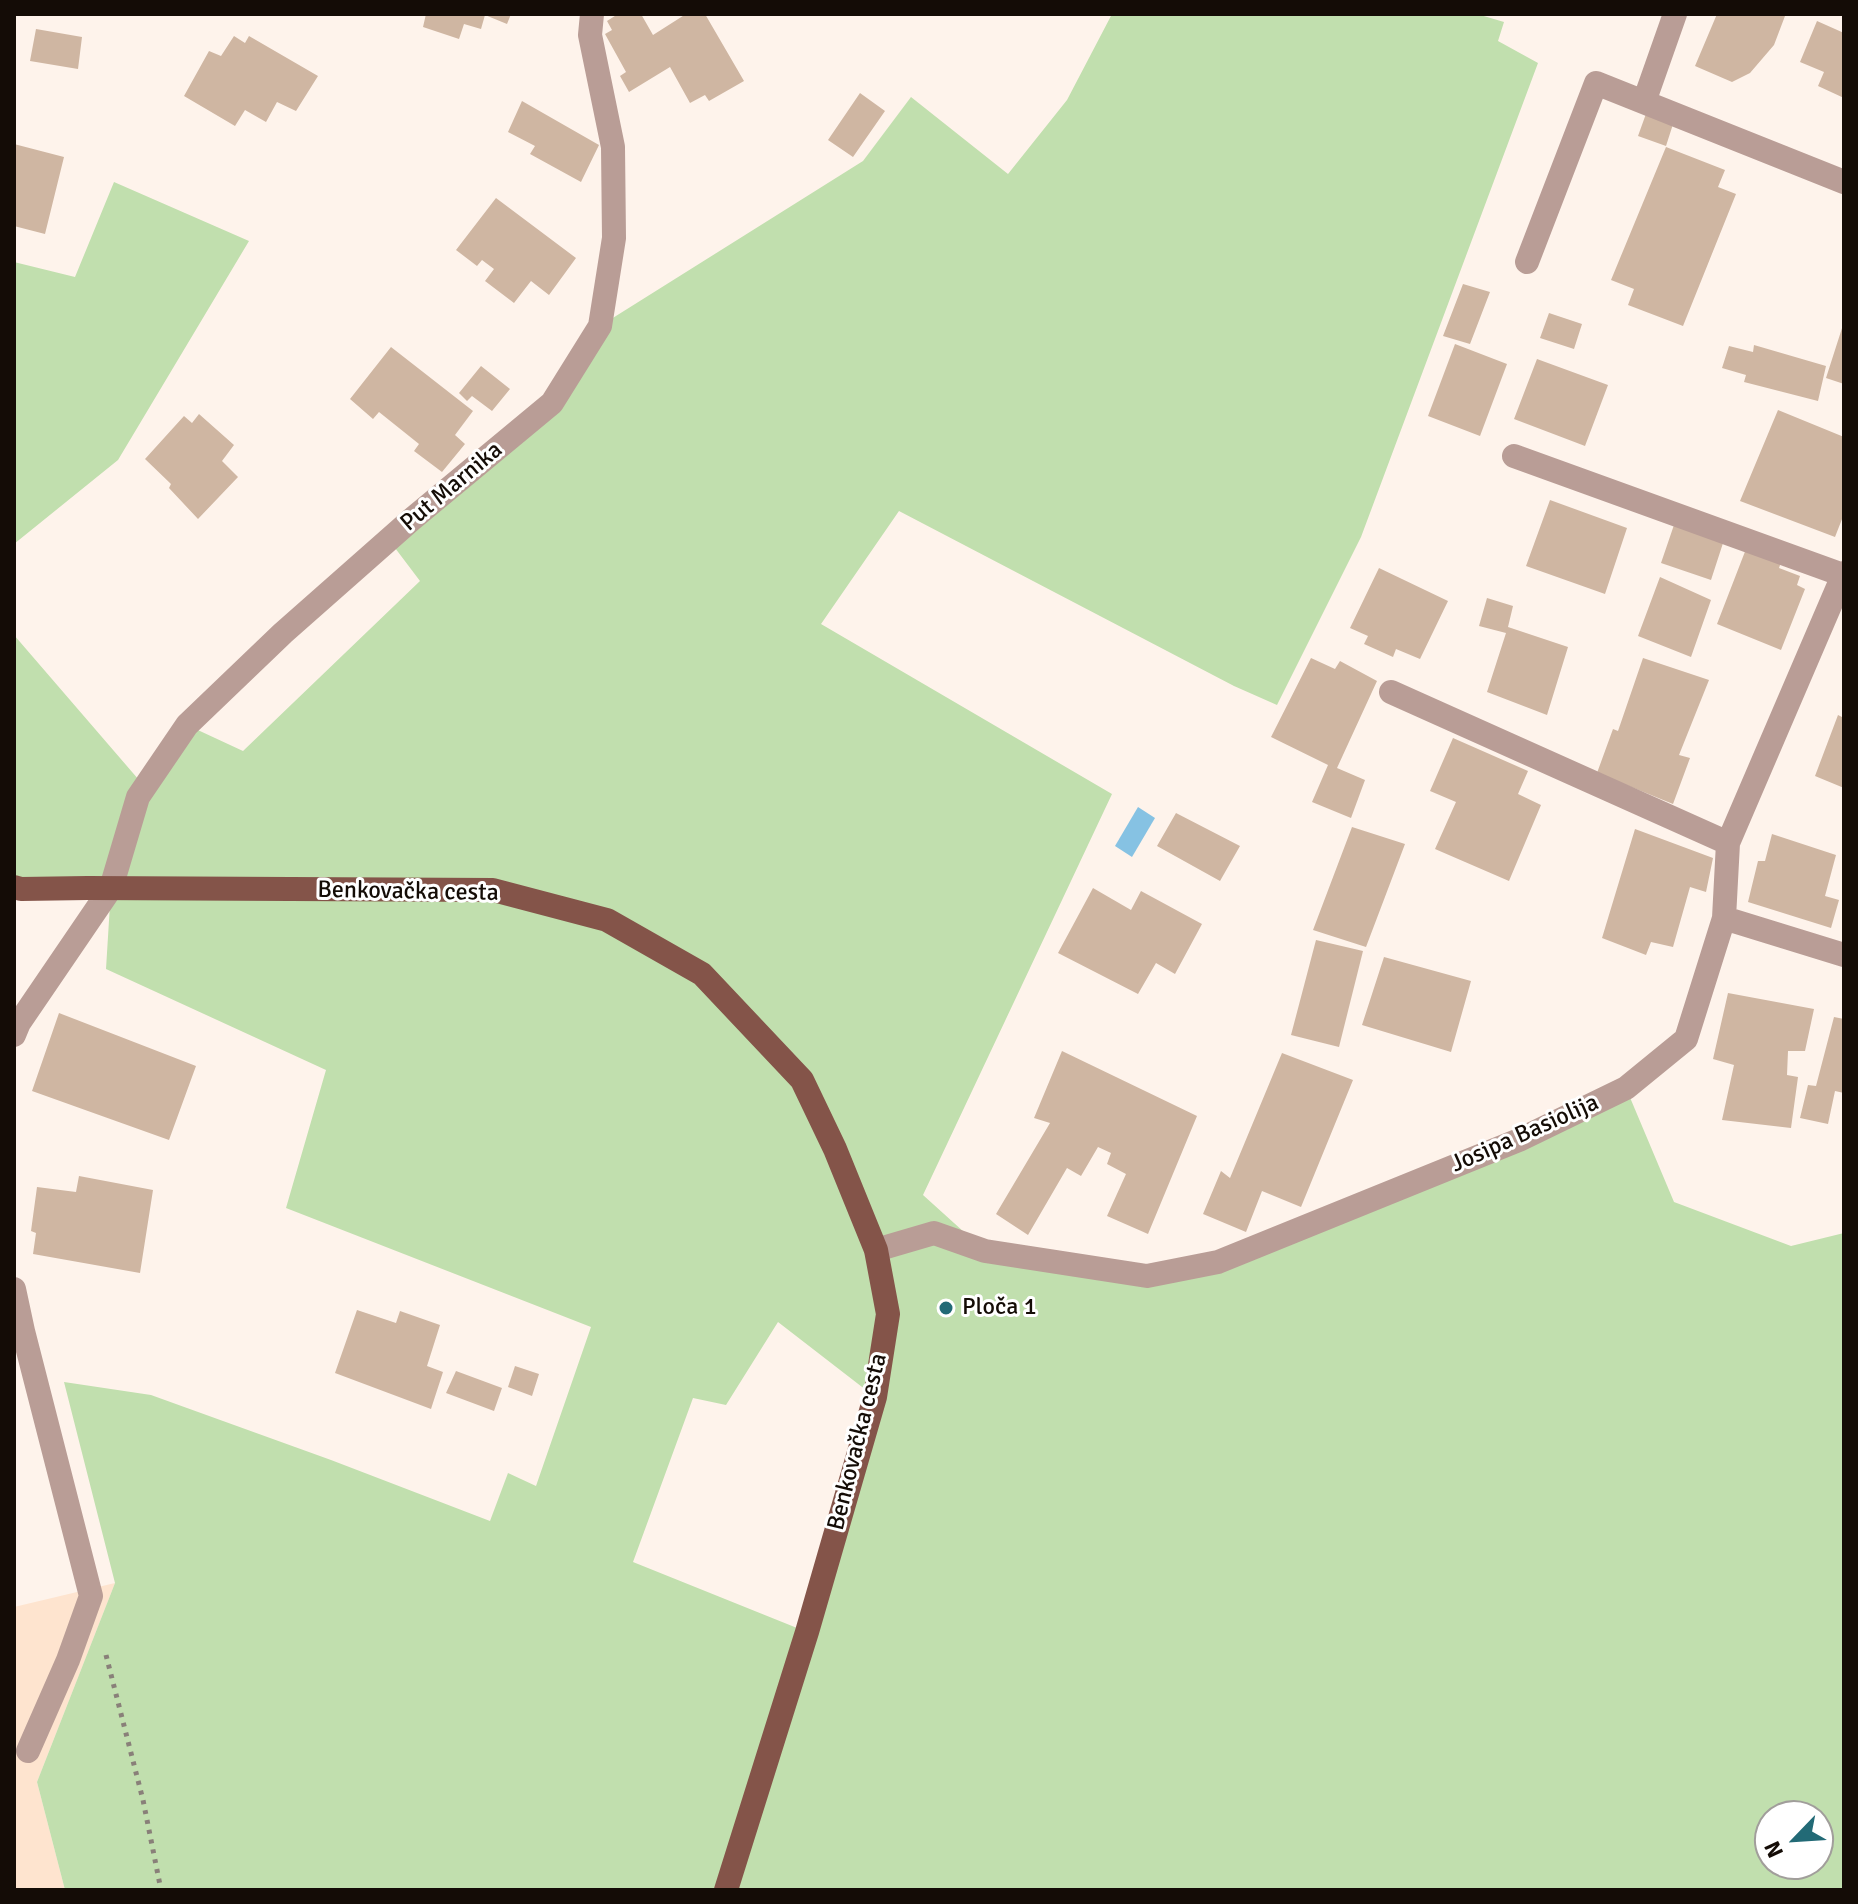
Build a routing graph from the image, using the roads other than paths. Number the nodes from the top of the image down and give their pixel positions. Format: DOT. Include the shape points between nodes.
graph roads {
  1 [pos="592,14"];
  2 [pos="1675,14"];
  3 [pos="1644,102"];
  4 [pos="1844,182"];
  5 [pos="1527,262"];
  6 [pos="1514,456"];
  7 [pos="1844,574"];
  8 [pos="1391,692"];
  9 [pos="1728,843"];
  10 [pos="14,887"];
  11 [pos="111,888"];
  12 [pos="1724,918"];
  13 [pos="1844,955"];
  14 [pos="14,1035"];
  15 [pos="876,1250"];
  16 [pos="14,1289"];
  17 [pos="28,1751"];
  18 [pos="726,1890"];
  1 -- 11 [label="street, Put Marnika" via="590,35 613,147 614,238 600,326 552,403 411,520 187,725 138,797"];
  2 -- 3 [label="street"];
  3 -- 4 [label="street"];
  3 -- 5 [label="street" via="1596,83"];
  6 -- 7 [label="street"];
  7 -- 9 [label="street, Josipa Basiolija"];
  8 -- 9 [label="street"];
  9 -- 12 [label="street, Josipa Basiolija"];
  10 -- 11 [label="main road, Benkovačka cesta"];
  11 -- 14 [label="street, Put Marnika"];
  11 -- 15 [label="main road, Benkovačka cesta" via="493,890 607,920 702,974 802,1080"];
  12 -- 13 [label="street"];
  12 -- 15 [label="street, Josipa Basiolija" via="1686,1039 1626,1088 1519,1140 1218,1262 1147,1276 985,1251 934,1233"];
  15 -- 18 [label="main road, Benkovačka cesta" via="888,1314 875,1397"];
  16 -- 17 [label="street" via="91,1596"];
}
